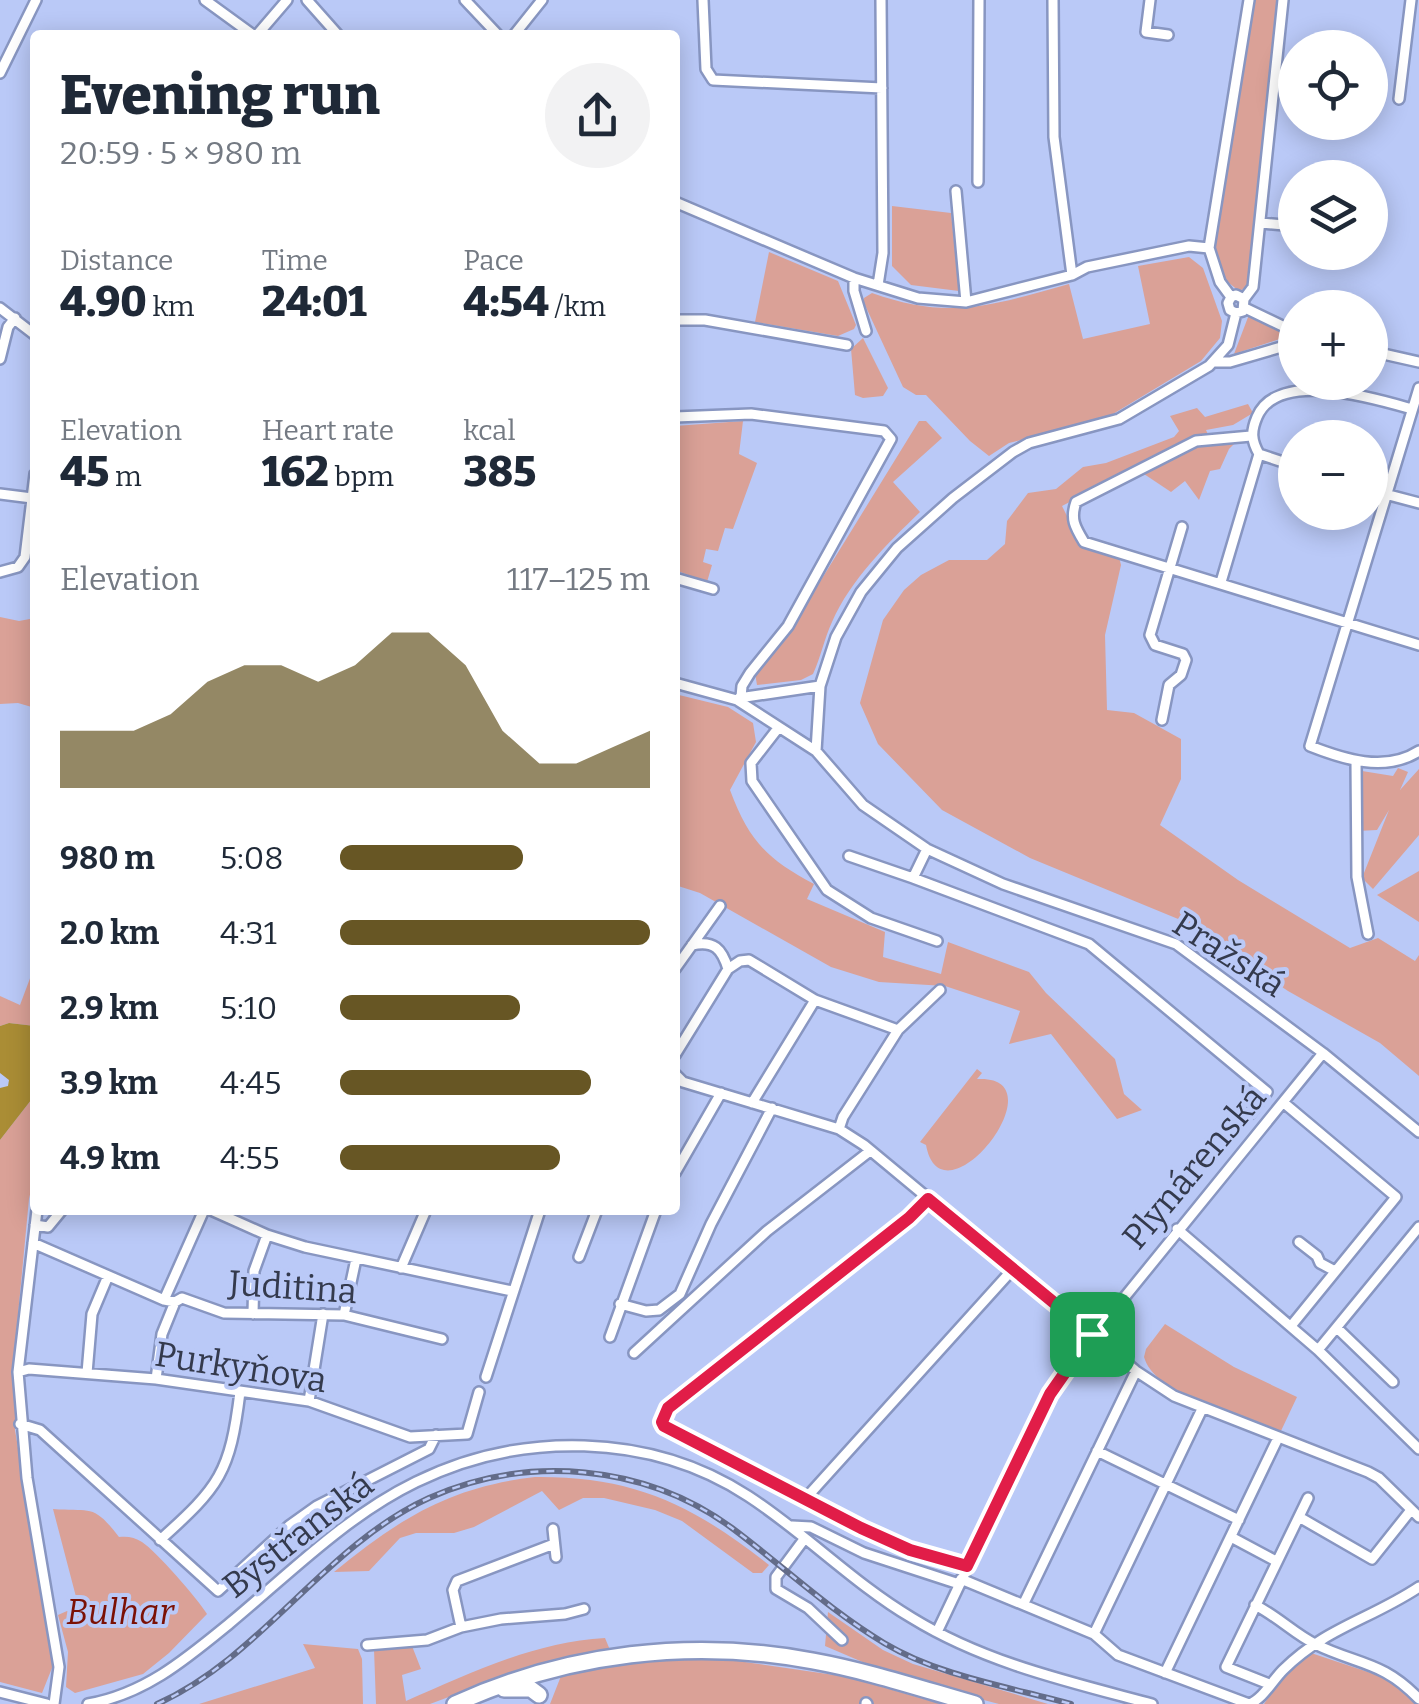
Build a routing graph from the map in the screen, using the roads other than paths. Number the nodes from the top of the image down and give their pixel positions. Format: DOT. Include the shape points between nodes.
graph roads {
  1 [pos="36,0"];
  2 [pos="204,0"];
  3 [pos="287,0"];
  4 [pos="306,0"];
  5 [pos="464,0"];
  6 [pos="542,0"];
  7 [pos="703,0"];
  8 [pos="881,0"];
  9 [pos="979,0"];
  10 [pos="1053,0"];
  11 [pos="1136,0"];
  12 [pos="1249,0"];
  13 [pos="1283,0"];
  14 [pos="1411,0"];
  15 [pos="1150,1"];
  16 [pos="248,30"];
  17 [pos="260,30"];
  18 [pos="333,30"];
  19 [pos="493,30"];
  20 [pos="518,30"];
  21 [pos="1168,35"];
  22 [pos="0,45"];
  23 [pos="14,46"];
  24 [pos="0,72"];
  25 [pos="882,88"];
  26 [pos="1399,99"];
  27 [pos="978,182"];
  28 [pos="956,190"];
  29 [pos="680,204"];
  30 [pos="1261,222"];
  31 [pos="1278,224"];
  32 [pos="1209,248"];
  33 [pos="1072,274"];
  34 [pos="854,278"];
  35 [pos="878,285"];
  36 [pos="1231,298"];
  37 [pos="966,302"];
  38 [pos="1242,307"];
  39 [pos="0,308"];
  40 [pos="15,318"];
  41 [pos="680,320"];
  42 [pos="1278,324"];
  43 [pos="30,331"];
  44 [pos="866,331"];
  45 [pos="848,344"];
  46 [pos="1278,348"];
  47 [pos="1388,355"];
  48 [pos="0,359"];
  49 [pos="1215,362"];
  50 [pos="1419,362"];
  51 [pos="1419,388"];
  52 [pos="1412,409"];
  53 [pos="680,417"];
  54 [pos="1252,436"];
  55 [pos="1259,454"];
  56 [pos="1278,460"];
  57 [pos="1388,489"];
  58 [pos="0,494"];
  59 [pos="1388,496"];
  60 [pos="30,498"];
  61 [pos="1419,503"];
  62 [pos="30,518"];
  63 [pos="1182,527"];
  64 [pos="1376,530"];
  65 [pos="1171,566"];
  66 [pos="0,572"];
  67 [pos="680,579"];
  68 [pos="1221,582"];
  69 [pos="713,589"];
  70 [pos="1348,622"];
  71 [pos="1419,645"];
  72 [pos="680,684"];
  73 [pos="820,686"];
  74 [pos="739,698"];
  75 [pos="1162,720"];
  76 [pos="779,728"];
  77 [pos="816,751"];
  78 [pos="1419,752"];
  79 [pos="1356,762"];
  80 [pos="926,849"];
  81 [pos="850,856"];
  82 [pos="913,878"];
  83 [pos="720,906"];
  84 [pos="1368,934"];
  85 [pos="937,942"];
  86 [pos="692,945"];
  87 [pos="680,962"];
  88 [pos="728,969"];
  89 [pos="940,990"];
  90 [pos="815,1000"];
  91 [pos="898,1030"];
  92 [pos="680,1047"];
  93 [pos="1323,1053"];
  94 [pos="680,1079"];
  95 [pos="721,1094"];
  96 [pos="752,1102"];
  97 [pos="1284,1103"];
  98 [pos="772,1108"];
  99 [pos="1250,1114"];
  100 [pos="839,1128"];
  101 [pos="1419,1132"];
  102 [pos="870,1151"];
  103 [pos="680,1164"];
  104 [pos="928,1199"];
  105 [pos="36,1215"];
  106 [pos="58,1215"];
  107 [pos="206,1215"];
  108 [pos="220,1215"];
  109 [pos="424,1215"];
  110 [pos="538,1215"];
  111 [pos="595,1215"];
  112 [pos="654,1215"];
  113 [pos="35,1225"];
  114 [pos="1419,1227"];
  115 [pos="1176,1229"];
  116 [pos="268,1235"];
  117 [pos="1299,1242"];
  118 [pos="32,1244"];
  119 [pos="579,1257"];
  120 [pos="356,1259"];
  121 [pos="401,1268"];
  122 [pos="1012,1268"];
  123 [pos="1335,1271"];
  124 [pos="108,1276"];
  125 [pos="512,1291"];
  126 [pos="169,1301"];
  127 [pos="620,1304"];
  128 [pos="253,1314"];
  129 [pos="323,1314"];
  130 [pos="344,1315"];
  131 [pos="1291,1326"];
  132 [pos="1337,1328"];
  133 [pos="1092,1334"];
  134 [pos="610,1337"];
  135 [pos="442,1339"];
  136 [pos="1318,1350"];
  137 [pos="634,1354"];
  138 [pos="1136,1371"];
  139 [pos="18,1372"];
  140 [pos="86,1374"];
  141 [pos="486,1377"];
  142 [pos="156,1379"];
  143 [pos="1392,1382"];
  144 [pos="240,1392"];
  145 [pos="479,1392"];
  146 [pos="309,1401"];
  147 [pos="1202,1410"];
  148 [pos="20,1424"];
  149 [pos="436,1436"];
  150 [pos="1278,1438"];
  151 [pos="1419,1448"];
  152 [pos="1097,1451"];
  153 [pos="1166,1484"];
  154 [pos="806,1498"];
  155 [pos="1308,1498"];
  156 [pos="1415,1514"];
  157 [pos="1298,1517"];
  158 [pos="1239,1520"];
  159 [pos="790,1526"];
  160 [pos="553,1529"];
  161 [pos="804,1538"];
  162 [pos="1231,1538"];
  163 [pos="160,1540"];
  164 [pos="554,1544"];
  165 [pos="556,1557"];
  166 [pos="1276,1561"];
  167 [pos="967,1566"];
  168 [pos="960,1582"];
  169 [pos="1419,1586"];
  170 [pos="1024,1602"];
  171 [pos="1255,1604"];
  172 [pos="584,1609"];
  173 [pos="461,1627"];
  174 [pos="937,1632"];
  175 [pos="1094,1634"];
  176 [pos="842,1640"];
  177 [pos="1312,1643"];
  178 [pos="367,1645"];
  179 [pos="1165,1673"];
  180 [pos="1269,1684"];
  181 [pos="0,1692"];
  182 [pos="476,1694"];
  183 [pos="539,1695"];
  184 [pos="1419,1700"];
  185 [pos="50,1704"];
  186 [pos="88,1704"];
  187 [pos="454,1704"];
  188 [pos="976,1704"];
  189 [pos="1152,1704"];
  1 -- 23 [label="street"];
  2 -- 16 [label="street"];
  3 -- 17 [label="street"];
  4 -- 18 [label="street"];
  5 -- 19 [label="street"];
  6 -- 20 [label="street"];
  7 -- 25 [label="street" via="706,69 713,80"];
  8 -- 25 [label="street"];
  9 -- 27 [label="street"];
  10 -- 33 [label="street" via="1054,137"];
  11 -- 15 [label="street"];
  12 -- 32 [label="street"];
  13 -- 30 [label="street"];
  14 -- 26 [label="street"];
  15 -- 21 [label="street" via="1146,32"];
  22 -- 23 [label="street"];
  23 -- 24 [label="street"];
  25 -- 35 [label="street"];
  28 -- 37 [label="street"];
  29 -- 34 [label="street"];
  30 -- 31 [label="street"];
  30 -- 38 [label="street" via="1254,287"];
  32 -- 33 [label="street" via="1189,246"];
  32 -- 36 [label="street"];
  33 -- 37 [label="street"];
  34 -- 35 [label="street"];
  34 -- 44 [label="street"];
  35 -- 37 [label="street" via="918,298"];
  36 -- 38 [label="street" via="1239,296"];
  36 -- 38 [label="street" via="1228,307"];
  38 -- 42 [label="street"];
  38 -- 49 [label="street"];
  39 -- 40 [label="street"];
  40 -- 43 [label="street"];
  40 -- 48 [label="street"];
  41 -- 45 [label="street"];
  46 -- 49 [label="street"];
  47 -- 50 [label="street"];
  49 -- 73 [label="street" via="1119,419 1012,452 952,498 861,592"];
  51 -- 52 [label="street"];
  52 -- 54 [label="street" via="1344,391 1274,396 1261,407"];
  52 -- 57 [label="street"];
  53 -- 74 [label="street" via="786,418 890,435 788,626"];
  54 -- 55 [label="street"];
  54 -- 65 [label="street" via="1196,442 1076,502 1072,514 1084,542"];
  55 -- 56 [label="street"];
  55 -- 68 [label="street"];
  58 -- 60 [label="street"];
  59 -- 61 [label="street"];
  62 -- 66 [label="street" via="26,557 18,568"];
  63 -- 65 [label="street"];
  64 -- 70 [label="street"];
  65 -- 68 [label="street"];
  65 -- 75 [label="street" via="1150,636 1186,660 1169,685"];
  67 -- 69 [label="street"];
  68 -- 70 [label="street"];
  70 -- 71 [label="street"];
  70 -- 79 [label="street" via="1310,746"];
  72 -- 74 [label="street"];
  73 -- 74 [label="street"];
  73 -- 77 [label="street"];
  74 -- 76 [label="street, Pražská"];
  76 -- 77 [label="street, Pražská"];
  76 -- 85 [label="street" via="751,763 752,781 827,890 872,918"];
  77 -- 80 [label="street, Pražská" via="863,805"];
  78 -- 79 [label="street"];
  79 -- 84 [label="street" via="1356,863"];
  80 -- 82 [label="street"];
  80 -- 93 [label="street, Pražská" via="1003,884 1176,944"];
  81 -- 82 [label="street"];
  82 -- 99 [label="street" via="1089,944 1267,1092"];
  83 -- 86 [label="street"];
  86 -- 87 [label="street"];
  86 -- 88 [label="street" via="711,943"];
  88 -- 90 [label="street" via="749,960"];
  88 -- 92 [label="street"];
  89 -- 91 [label="street"];
  90 -- 91 [label="street"];
  90 -- 96 [label="street"];
  91 -- 100 [label="street"];
  93 -- 97 [label="street, Plynárenská"];
  93 -- 101 [label="street, Pražská"];
  94 -- 95 [label="street"];
  95 -- 96 [label="street"];
  95 -- 103 [label="street"];
  96 -- 98 [label="street"];
  97 -- 115 [label="street, Plynárenská"];
  97 -- 123 [label="street" via="1396,1197"];
  98 -- 100 [label="street"];
  98 -- 127 [label="street" via="680,1294 659,1310"];
  100 -- 102 [label="street"];
  102 -- 104 [label="street"];
  102 -- 137 [label="street" via="755,1241"];
  104 -- 122 [label="street"];
  104 -- 154 [label="street" via="668,1408 662,1422"];
  105 -- 113 [label="street"];
  106 -- 113 [label="street" via="48,1227"];
  107 -- 126 [label="street"];
  108 -- 116 [label="street"];
  109 -- 121 [label="street"];
  110 -- 125 [label="street"];
  111 -- 119 [label="street"];
  112 -- 127 [label="street"];
  113 -- 118 [label="street"];
  114 -- 132 [label="street"];
  115 -- 131 [label="street"];
  115 -- 133 [label="street, Plynárenská"];
  116 -- 120 [label="street"];
  116 -- 128 [label="street" via="254,1271"];
  117 -- 123 [label="street"];
  118 -- 124 [label="street, Juditina"];
  118 -- 139 [label="street"];
  120 -- 121 [label="street"];
  120 -- 130 [label="street"];
  121 -- 125 [label="street"];
  122 -- 133 [label="street"];
  122 -- 154 [label="street"];
  123 -- 131 [label="street"];
  124 -- 126 [label="street, Juditina"];
  124 -- 140 [label="street" via="92,1314"];
  125 -- 141 [label="street"];
  126 -- 128 [label="street, Juditina"];
  126 -- 142 [label="street"];
  127 -- 134 [label="street"];
  128 -- 129 [label="street, Juditina"];
  129 -- 130 [label="street, Juditina"];
  129 -- 146 [label="street"];
  130 -- 135 [label="street, Juditina"];
  131 -- 136 [label="street"];
  132 -- 136 [label="street"];
  132 -- 143 [label="street"];
  133 -- 138 [label="street"];
  133 -- 167 [label="street, Plynárenská" via="1050,1394"];
  136 -- 151 [label="street"];
  138 -- 147 [label="street"];
  138 -- 152 [label="street"];
  139 -- 140 [label="street, Purkyňova"];
  139 -- 148 [label="street"];
  140 -- 142 [label="street, Purkyňova"];
  142 -- 144 [label="street, Purkyňova"];
  144 -- 146 [label="street, Purkyňova"];
  144 -- 163 [label="street" via="234,1437 217,1481"];
  145 -- 149 [label="street" via="467,1434"];
  146 -- 149 [label="street, Purkyňova" via="410,1437"];
  147 -- 150 [label="street"];
  147 -- 153 [label="street"];
  148 -- 163 [label="street" via="40,1430"];
  148 -- 185 [label="street" via="59,1667"];
  149 -- 163 [label="street" via="429,1449 288,1526 218,1590"];
  150 -- 156 [label="street" via="1379,1478"];
  150 -- 158 [label="street"];
  152 -- 153 [label="street"];
  152 -- 170 [label="street"];
  153 -- 158 [label="street"];
  153 -- 175 [label="street"];
  154 -- 167 [label="street" via="910,1550"];
  155 -- 157 [label="street"];
  156 -- 157 [label="street" via="1372,1559"];
  157 -- 166 [label="street"];
  158 -- 162 [label="street"];
  159 -- 161 [label="street, Bystřanská"];
  159 -- 168 [label="street" via="811,1527 864,1553"];
  159 -- 186 [label="street, Bystřanská" via="713,1476 668,1458 593,1447 519,1450 468,1462 396,1492 157,1679"];
  160 -- 164 [label="street"];
  161 -- 174 [label="street, Bystřanská"];
  161 -- 176 [label="street" via="776,1577 776,1588"];
  162 -- 166 [label="street"];
  162 -- 179 [label="street"];
  164 -- 165 [label="street"];
  164 -- 173 [label="street" via="457,1581"];
  166 -- 171 [label="street"];
  167 -- 168 [label="street, Plynárenská"];
  168 -- 170 [label="street"];
  168 -- 174 [label="street, Plynárenská"];
  169 -- 177 [label="street"];
  170 -- 175 [label="street"];
  171 -- 177 [label="street"];
  171 -- 180 [label="street" via="1226,1667"];
  172 -- 173 [label="street"];
  173 -- 178 [label="street" via="428,1640"];
  174 -- 189 [label="street, Bystřanská" via="1011,1664"];
  175 -- 179 [label="street" via="1118,1655"];
  177 -- 180 [label="street"];
  177 -- 184 [label="street" via="1393,1674"];
  179 -- 180 [label="street" via="1250,1704"];
  181 -- 185 [label="street"];
  182 -- 183 [label="main road" via="519,1687"];
  182 -- 187 [label="main road"];
  182 -- 188 [label="main road" via="612,1657 730,1650 830,1664"];
}
